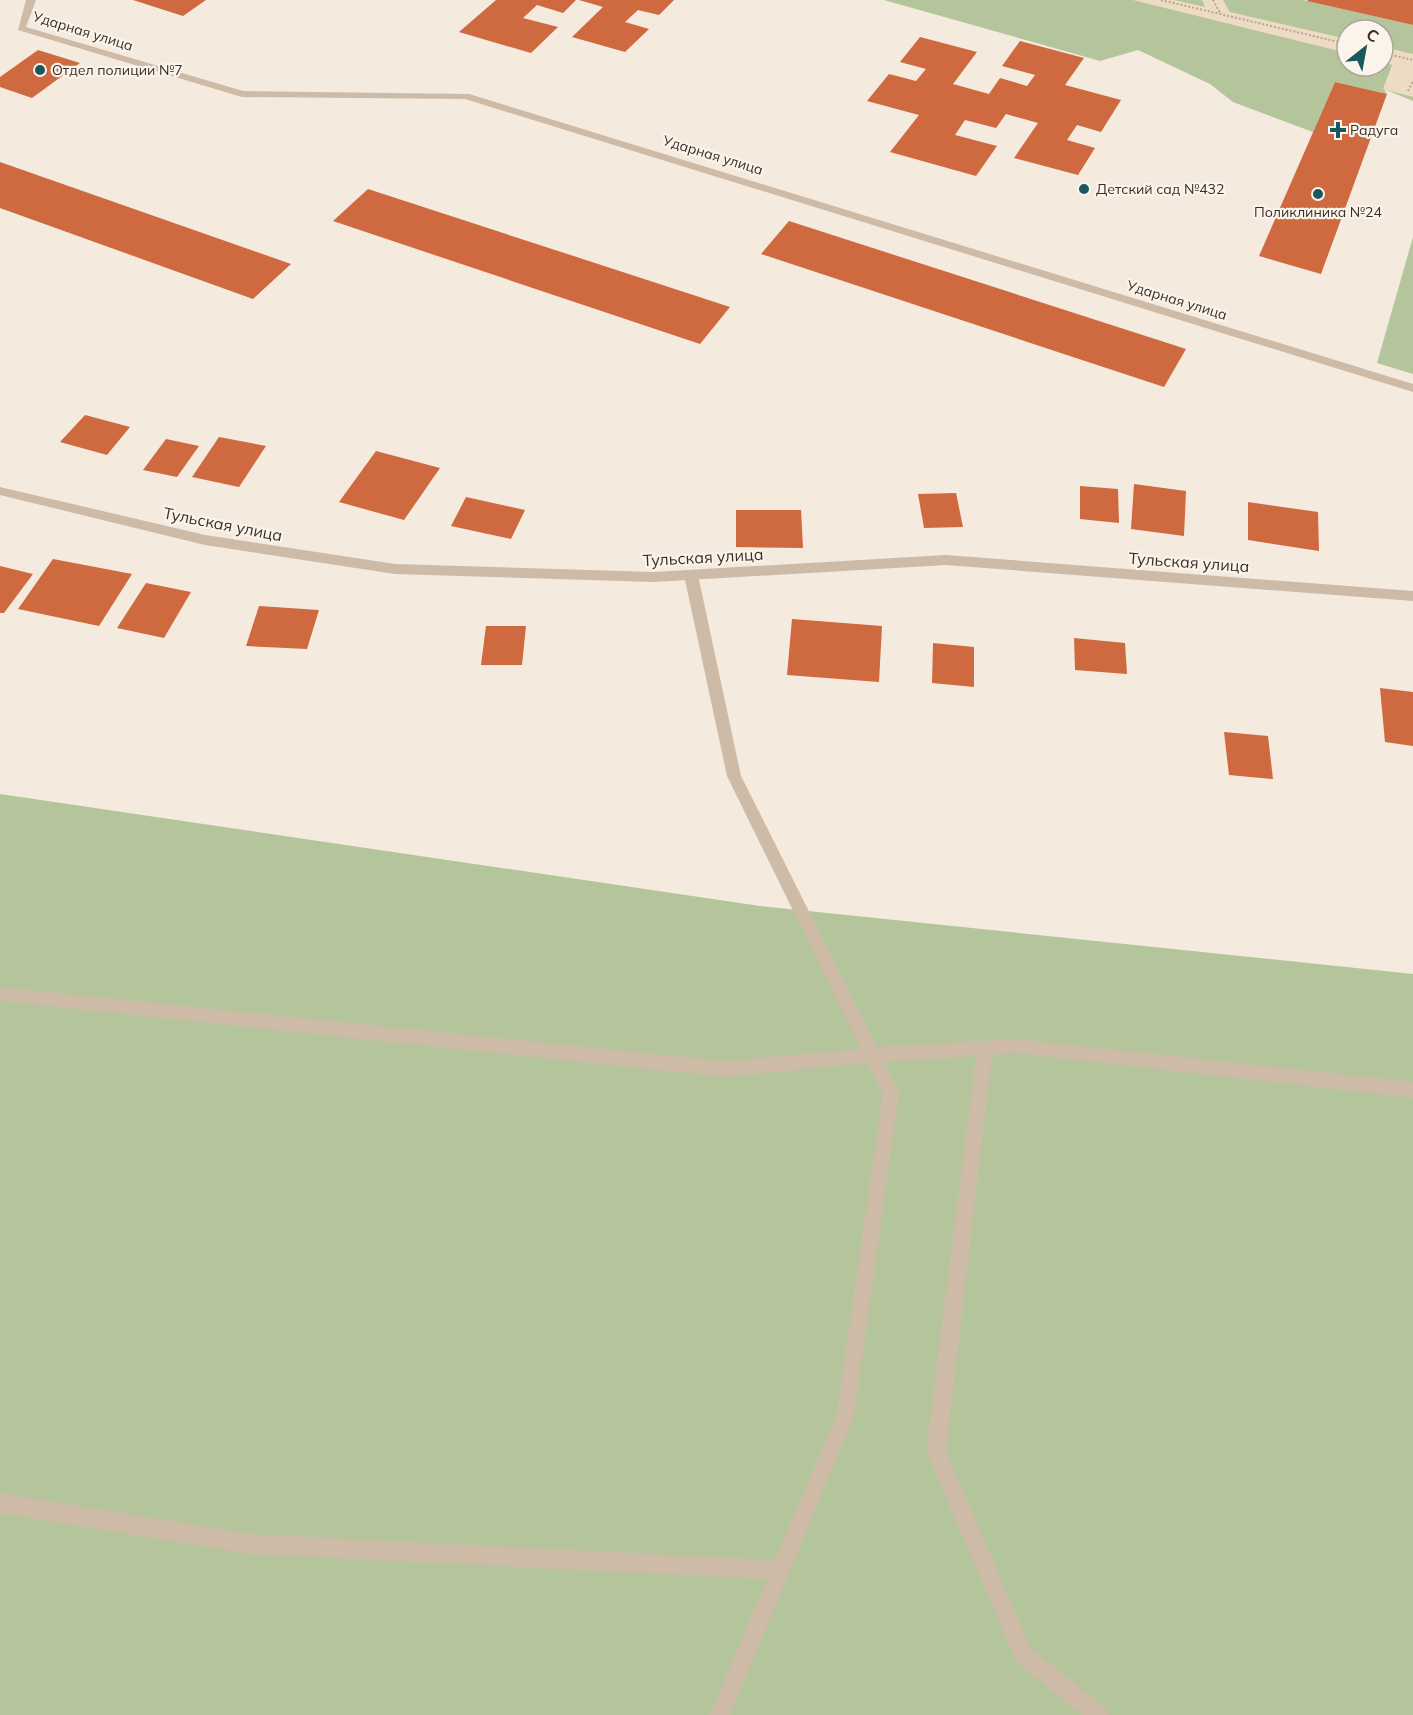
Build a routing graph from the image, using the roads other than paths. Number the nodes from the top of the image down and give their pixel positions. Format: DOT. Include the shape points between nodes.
graph roads {
  1 [pos="32,0"];
  2 [pos="1413,388"];
  3 [pos="0,491"];
  4 [pos="691,575"];
  5 [pos="1413,596"];
  6 [pos="0,994"];
  7 [pos="985,1047"];
  8 [pos="872,1055"];
  9 [pos="1413,1090"];
  10 [pos="0,1503"];
  11 [pos="781,1570"];
  12 [pos="720,1715"];
  13 [pos="1099,1715"];
  1 -- 2 [label="street, Ударная улица" via="21,28 242,94 466,96"];
  3 -- 4 [label="street, Тульская улица" via="204,540 395,569"];
  4 -- 5 [label="street, Тульская улица" via="946,560"];
  4 -- 8 [label="street" via="734,776"];
  6 -- 8 [label="street" via="724,1069"];
  7 -- 8 [label="street"];
  7 -- 9 [label="street" via="1015,1046"];
  7 -- 13 [label="street" via="936,1451 1024,1656"];
  8 -- 11 [label="street" via="891,1093 845,1416"];
  10 -- 11 [label="street" via="250,1544"];
  11 -- 12 [label="street"];
}
